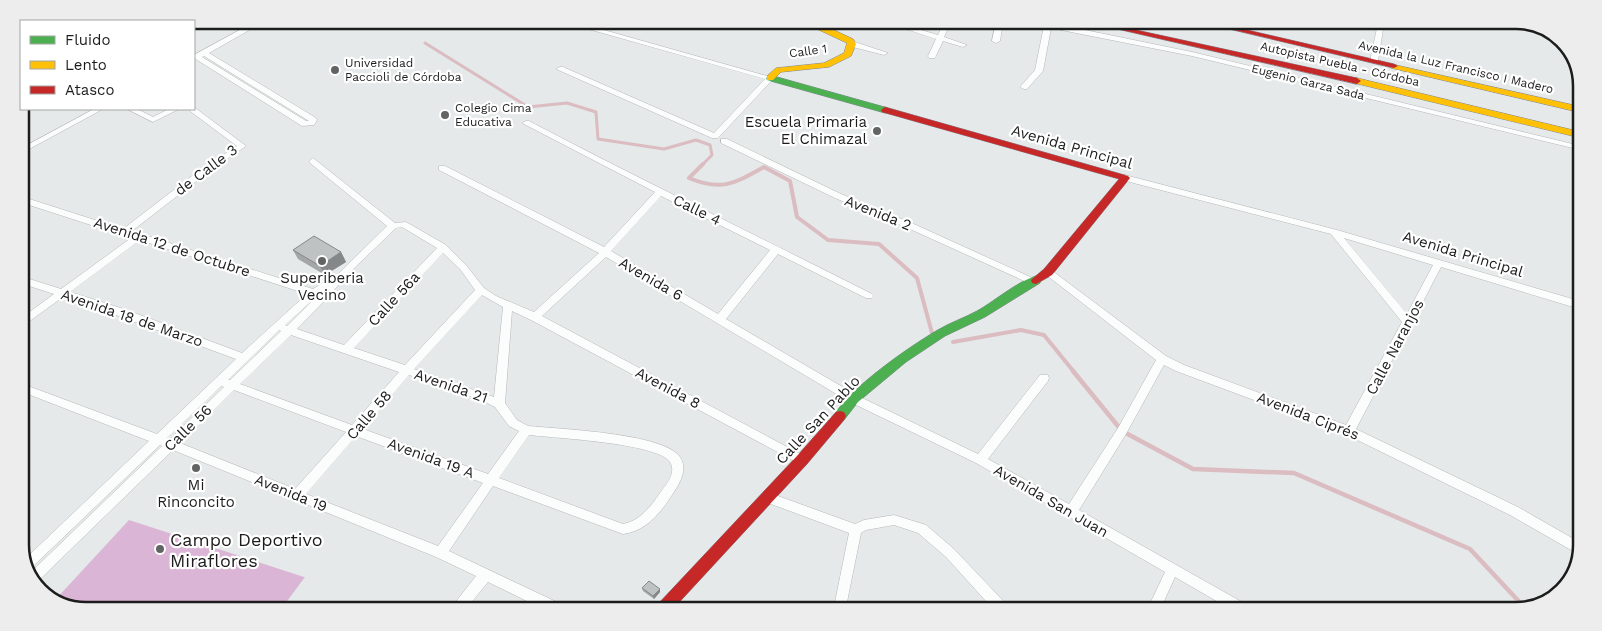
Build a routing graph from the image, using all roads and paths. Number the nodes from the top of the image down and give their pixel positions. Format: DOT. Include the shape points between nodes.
graph roads {
  1 [pos="249,29"];
  2 [pos="592,29"];
  3 [pos="825,29"];
  4 [pos="914,29"];
  5 [pos="944,29"];
  6 [pos="999,29"];
  7 [pos="1047,29"];
  8 [pos="1063,29"];
  9 [pos="1123,29"];
  10 [pos="1174,29"];
  11 [pos="1234,29"];
  12 [pos="1380,29"];
  13 [pos="1193,33"];
  14 [pos="939,38"];
  15 [pos="850,41"];
  16 [pos="996,41"];
  17 [pos="964,45"];
  18 [pos="1250,45"];
  19 [pos="884,53"];
  20 [pos="198,56"];
  21 [pos="932,56"];
  22 [pos="1374,62"];
  23 [pos="560,69"];
  24 [pos="770,78"];
  25 [pos="1024,87"];
  26 [pos="1573,108"];
  27 [pos="83,110"];
  28 [pos="97,110"];
  29 [pos="133,110"];
  30 [pos="173,110"];
  31 [pos="194,110"];
  32 [pos="89,114"];
  33 [pos="1573,120"];
  34 [pos="526,123"];
  35 [pos="1573,133"];
  36 [pos="724,141"];
  37 [pos="1573,146"];
  38 [pos="29,147"];
  39 [pos="314,161"];
  40 [pos="442,168"];
  41 [pos="1125,178"];
  42 [pos="660,192"];
  43 [pos="29,202"];
  44 [pos="393,226"];
  45 [pos="125,232"];
  46 [pos="1334,232"];
  47 [pos="138,237"];
  48 [pos="442,247"];
  49 [pos="777,248"];
  50 [pos="605,252"];
  51 [pos="1439,263"];
  52 [pos="1048,272"];
  53 [pos="29,282"];
  54 [pos="1034,282"];
  55 [pos="481,290"];
  56 [pos="62,293"];
  57 [pos="320,294"];
  58 [pos="869,296"];
  59 [pos="1573,303"];
  60 [pos="508,305"];
  61 [pos="29,317"];
  62 [pos="535,317"];
  63 [pos="720,319"];
  64 [pos="1409,323"];
  65 [pos="282,328"];
  66 [pos="346,350"];
  67 [pos="244,358"];
  68 [pos="1162,360"];
  69 [pos="406,371"];
  70 [pos="1044,378"];
  71 [pos="220,381"];
  72 [pos="232,385"];
  73 [pos="29,390"];
  74 [pos="854,399"];
  75 [pos="500,404"];
  76 [pos="526,430"];
  77 [pos="355,431"];
  78 [pos="1349,431"];
  79 [pos="158,440"];
  80 [pos="170,444"];
  81 [pos="802,460"];
  82 [pos="980,460"];
  83 [pos="492,480"];
  84 [pos="297,496"];
  85 [pos="767,497"];
  86 [pos="1071,512"];
  87 [pos="856,530"];
  88 [pos="1573,546"];
  89 [pos="440,553"];
  90 [pos="31,561"];
  91 [pos="1172,569"];
  92 [pos="486,574"];
  93 [pos="37,575"];
  94 [pos="464,602"];
  95 [pos="544,602"];
  96 [pos="670,602"];
  97 [pos="841,602"];
  98 [pos="996,602"];
  99 [pos="1158,602"];
  100 [pos="1230,602"];
  1 -- 20 [label="street"];
  2 -- 24 [label="street, Avenida Principal"];
  3 -- 15 [label="main road, Calle 1"];
  4 -- 14 [label="street"];
  5 -- 14 [label="street"];
  6 -- 16 [label="street"];
  7 -- 25 [label="street" via="1039,71"];
  8 -- 37 [label="street, Eugenio Garza Sada" via="1192,54"];
  9 -- 35 [label="main road, Autopista Puebla - Córdoba"];
  10 -- 13 [label="main road"];
  11 -- 22 [label="main road, Avenida la Luz Francisco I Madero"];
  12 -- 22 [label="street"];
  14 -- 17 [label="street"];
  14 -- 21 [label="street"];
  15 -- 19 [label="street"];
  15 -- 24 [label="main road, Calle 1" via="848,54 839,60 826,65 779,70"];
  18 -- 33 [label="main road, Autopista Puebla - Córdoba"];
  20 -- 20 [label="street" via="305,124 313,120"];
  22 -- 26 [label="main road, Avenida la Luz Francisco I Madero"];
  23 -- 24 [label="street, Calle 1" via="715,136"];
  24 -- 41 [label="main road, Avenida Principal"];
  27 -- 32 [label="street"];
  28 -- 32 [label="street"];
  29 -- 30 [label="street" via="153,120"];
  31 -- 45 [label="street, de Calle 3" via="242,146"];
  32 -- 38 [label="street"];
  34 -- 42 [label="street, Calle 4"];
  36 -- 54 [label="street, Avenida 2" via="838,196 913,226"];
  39 -- 44 [label="street"];
  40 -- 50 [label="street, Avenida 6"];
  41 -- 46 [label="street, Avenida Principal"];
  41 -- 52 [label="main road, Calle San Pablo"];
  42 -- 49 [label="street, Calle 4"];
  42 -- 50 [label="street"];
  43 -- 45 [label="street, Avenida 12 de Octubre"];
  44 -- 48 [label="street" via="403,224"];
  44 -- 57 [label="street, Calle 56"];
  45 -- 47 [label="street, Avenida 12 de Octubre"];
  46 -- 51 [label="street, Avenida Principal"];
  46 -- 64 [label="street"];
  47 -- 56 [label="street"];
  47 -- 57 [label="street, Avenida 12 de Octubre"];
  48 -- 55 [label="street"];
  48 -- 66 [label="street, Calle 56a"];
  49 -- 58 [label="street, Calle 4"];
  49 -- 63 [label="street"];
  50 -- 62 [label="street"];
  50 -- 63 [label="street, Avenida 6"];
  51 -- 59 [label="street, Avenida Principal"];
  51 -- 64 [label="street, Calle Naranjos"];
  52 -- 54 [label="main road, Calle San Pablo"];
  52 -- 68 [label="street, Avenida Ciprés"];
  53 -- 56 [label="street, Avenida 18 de Marzo"];
  54 -- 74 [label="main road, Calle San Pablo" via="981,314 941,333 902,359"];
  55 -- 60 [label="street, Avenida 8"];
  55 -- 69 [label="street, Calle 58"];
  56 -- 61 [label="street"];
  56 -- 67 [label="street, Avenida 18 de Marzo"];
  57 -- 65 [label="street, Calle 56"];
  60 -- 62 [label="street, Avenida 8"];
  60 -- 75 [label="street"];
  62 -- 81 [label="street, Avenida 8"];
  63 -- 74 [label="street, Avenida 6"];
  64 -- 78 [label="street, Calle Naranjos"];
  65 -- 66 [label="street, Avenida 21"];
  65 -- 67 [label="street, Calle 56"];
  65 -- 72 [label="street, Calle 56"];
  66 -- 69 [label="street, Avenida 21"];
  67 -- 71 [label="street, Calle 56"];
  68 -- 78 [label="street, Avenida Ciprés"];
  68 -- 86 [label="street"];
  69 -- 75 [label="street, Avenida 21"];
  69 -- 77 [label="street, Calle 58"];
  70 -- 82 [label="street"];
  71 -- 72 [label="street, Avenida 19 A"];
  71 -- 79 [label="street, Calle 56"];
  72 -- 77 [label="street, Avenida 19 A"];
  72 -- 80 [label="street, Calle 56"];
  73 -- 79 [label="street, Avenida 19"];
  74 -- 81 [label="main road, Calle San Pablo"];
  74 -- 82 [label="street, Avenida San Juan"];
  75 -- 76 [label="street, Avenida 21" via="513,423"];
  76 -- 83 [label="street"];
  76 -- 83 [label="street, Avenida 19 A" via="631,441 663,450 675,459 676,479 642,524 630,530"];
  77 -- 83 [label="street, Avenida 19 A"];
  77 -- 84 [label="street, Calle 58"];
  78 -- 88 [label="street, Avenida Ciprés" via="1514,511"];
  79 -- 80 [label="street, Avenida 19"];
  79 -- 90 [label="street, Calle 56"];
  80 -- 84 [label="street, Avenida 19"];
  80 -- 93 [label="street, Calle 56"];
  81 -- 85 [label="main road, Calle San Pablo"];
  82 -- 86 [label="street, Avenida San Juan"];
  83 -- 89 [label="street"];
  84 -- 89 [label="street, Avenida 19"];
  85 -- 87 [label="street"];
  85 -- 96 [label="main road, Calle San Pablo"];
  86 -- 91 [label="street, Avenida San Juan"];
  87 -- 97 [label="street"];
  87 -- 98 [label="street" via="864,525 894,520 922,529 950,553"];
  89 -- 92 [label="street, Avenida 19"];
  91 -- 99 [label="street"];
  91 -- 100 [label="street, Avenida San Juan"];
  92 -- 94 [label="street"];
  92 -- 95 [label="street, Avenida 19"];
}
